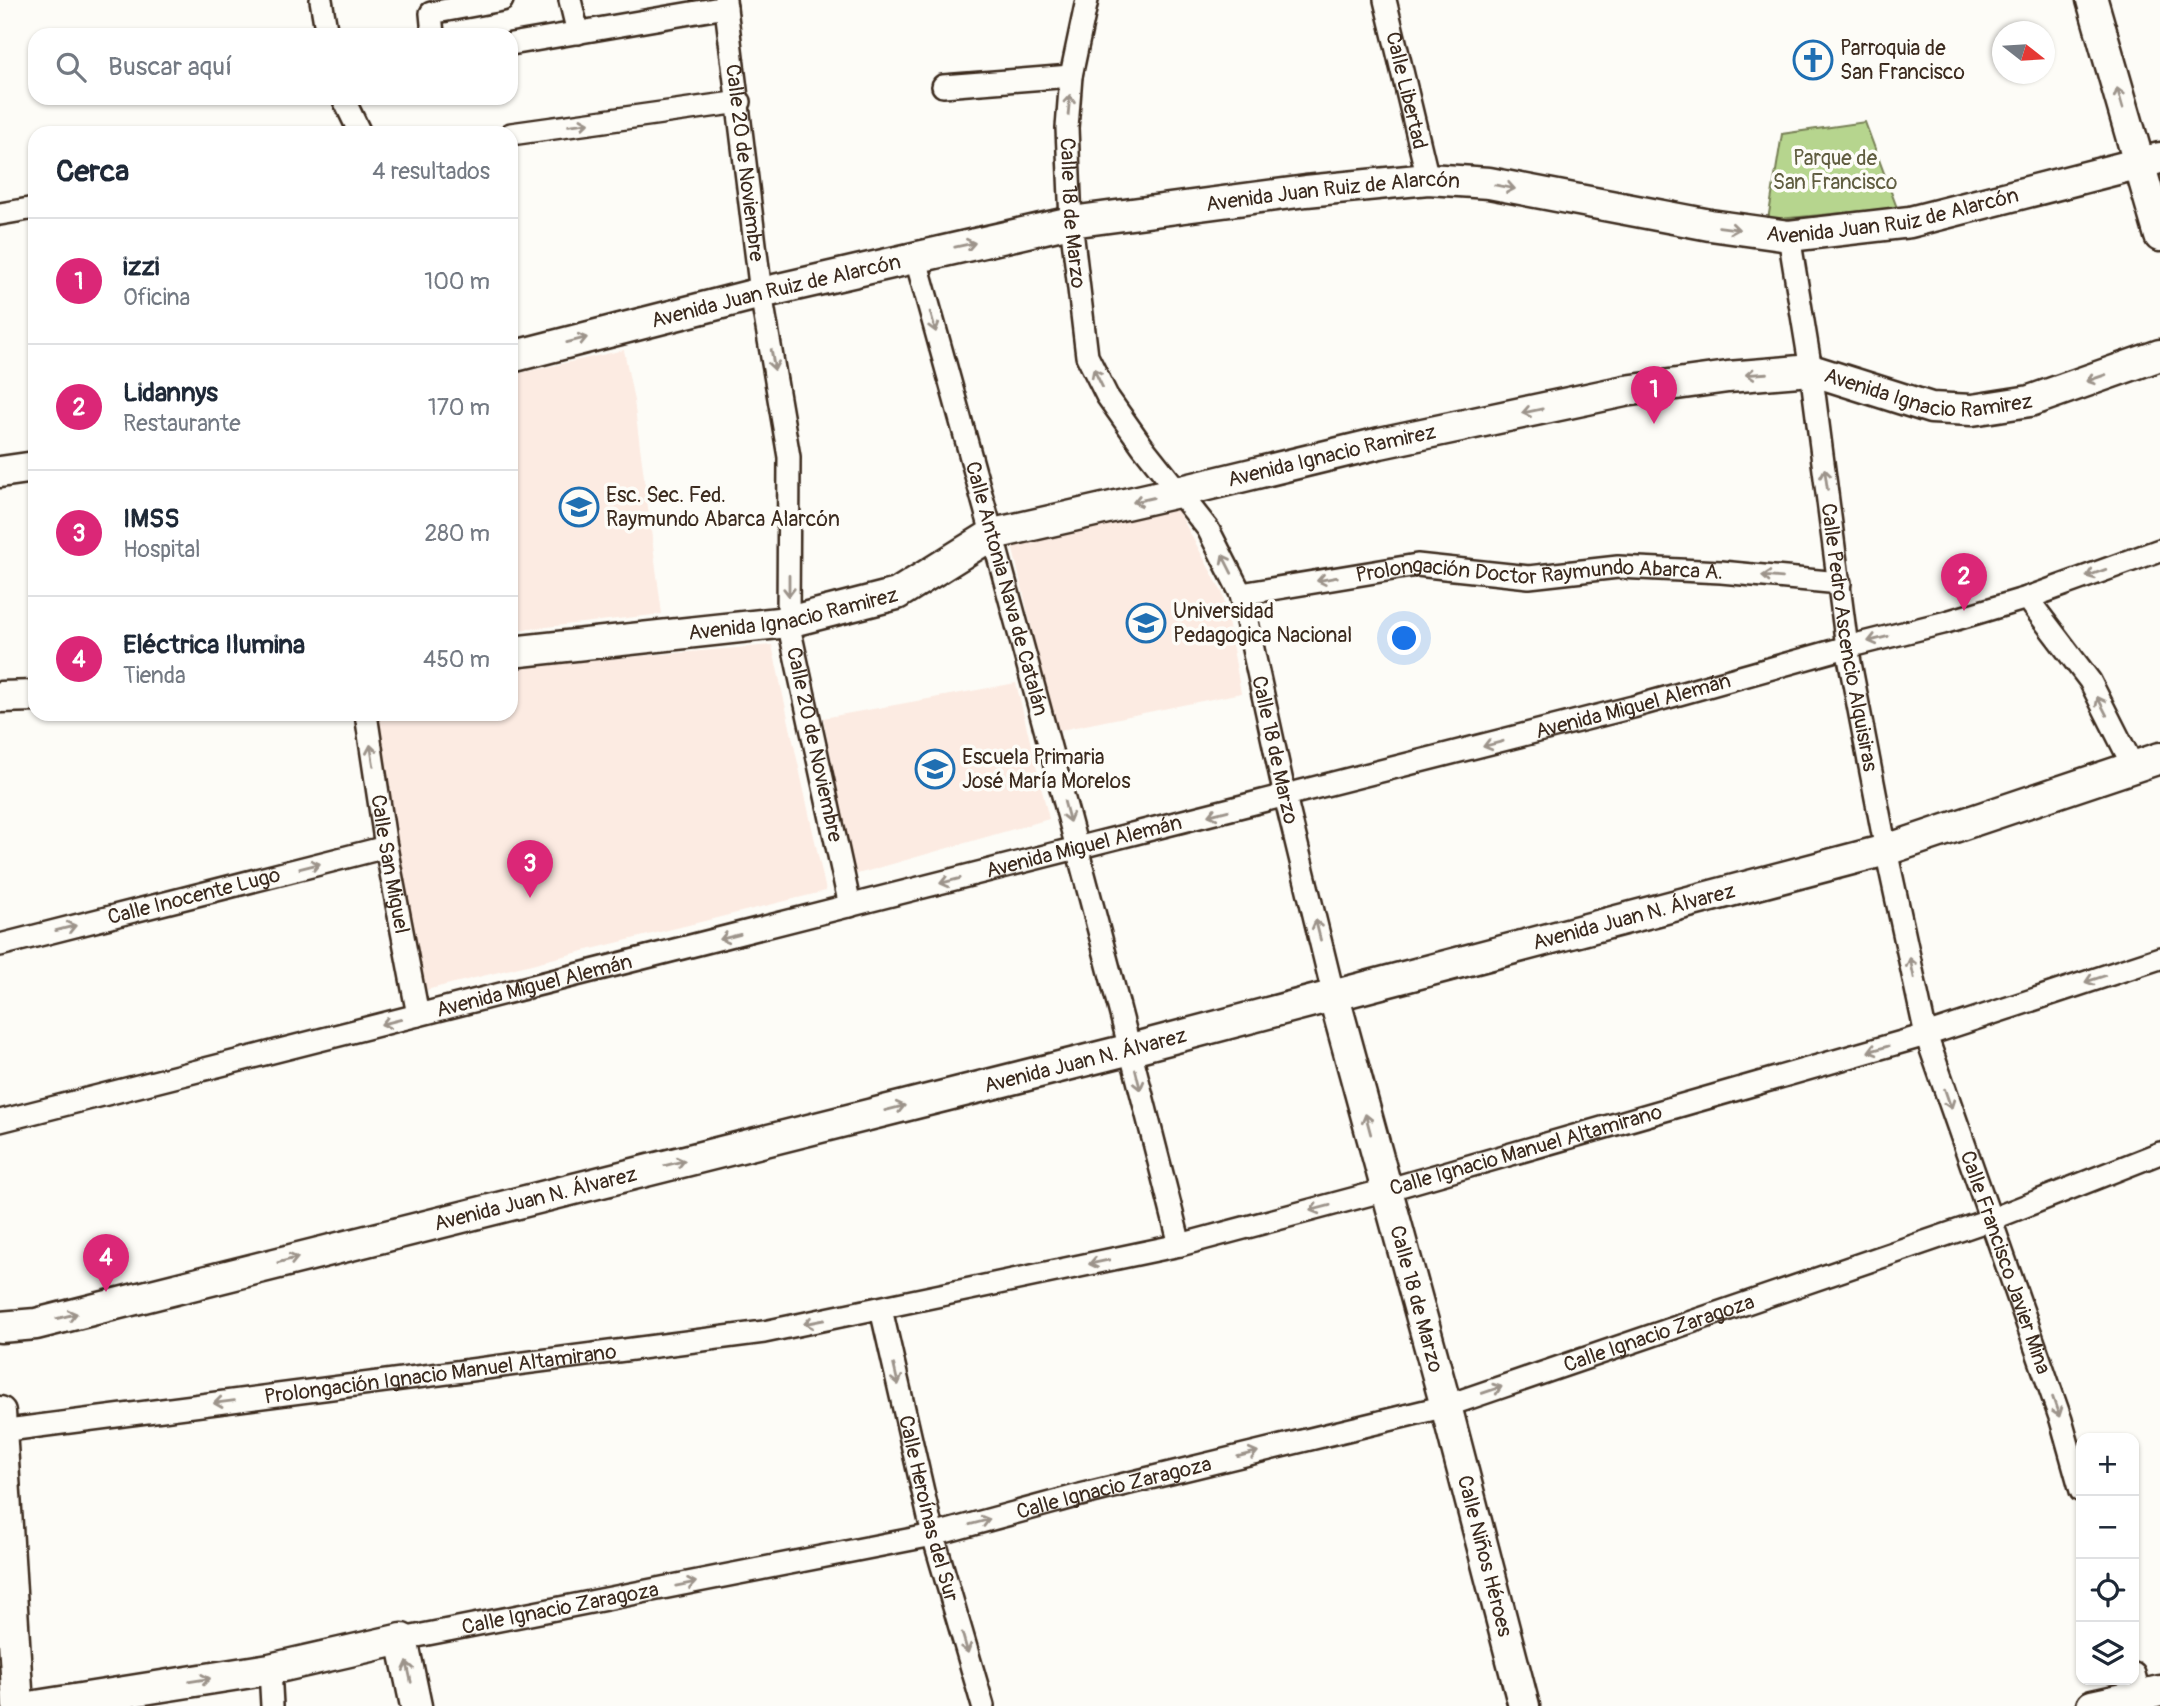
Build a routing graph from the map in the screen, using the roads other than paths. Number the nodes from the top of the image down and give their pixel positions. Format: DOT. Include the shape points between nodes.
graph roads {
  1 [pos="321,0"];
  2 [pos="502,0"];
  3 [pos="570,0"];
  4 [pos="1087,0"];
  5 [pos="1385,0"];
  6 [pos="2092,0"];
  7 [pos="726,4"];
  8 [pos="326,28"];
  9 [pos="432,28"];
  10 [pos="578,33"];
  11 [pos="518,43"];
  12 [pos="1072,76"];
  13 [pos="943,86"];
  14 [pos="740,102"];
  15 [pos="346,105"];
  16 [pos="357,126"];
  17 [pos="518,133"];
  18 [pos="2149,161"];
  19 [pos="1428,179"];
  20 [pos="28,209"];
  21 [pos="0,214"];
  22 [pos="1071,222"];
  23 [pos="1789,236"];
  24 [pos="2160,236"];
  25 [pos="915,256"];
  26 [pos="761,293"];
  27 [pos="518,355"];
  28 [pos="2160,355"];
  29 [pos="1811,370"];
  30 [pos="28,468"];
  31 [pos="0,472"];
  32 [pos="1178,492"];
  33 [pos="993,534"];
  34 [pos="2160,550"];
  35 [pos="1840,583"];
  36 [pos="1241,594"];
  37 [pos="2027,598"];
  38 [pos="788,622"];
  39 [pos="1847,647"];
  40 [pos="518,651"];
  41 [pos="28,696"];
  42 [pos="0,697"];
  43 [pos="367,721"];
  44 [pos="2147,762"];
  45 [pos="1285,796"];
  46 [pos="386,847"];
  47 [pos="1077,849"];
  48 [pos="1886,850"];
  49 [pos="850,906"];
  50 [pos="0,945"];
  51 [pos="2160,958"];
  52 [pos="1334,997"];
  53 [pos="418,1015"];
  54 [pos="1926,1035"];
  55 [pos="1131,1049"];
  56 [pos="0,1121"];
  57 [pos="2160,1153"];
  58 [pos="1386,1190"];
  59 [pos="1992,1219"];
  60 [pos="1180,1245"];
  61 [pos="881,1309"];
  62 [pos="0,1327"];
  63 [pos="1446,1406"];
  64 [pos="1,1424"];
  65 [pos="2076,1474"];
  66 [pos="933,1535"];
  67 [pos="402,1639"];
  68 [pos="270,1669"];
  69 [pos="2144,1692"];
  70 [pos="18,1706"];
  71 [pos="36,1706"];
  72 [pos="272,1706"];
  73 [pos="416,1706"];
  74 [pos="983,1706"];
  75 [pos="1524,1706"];
  76 [pos="2092,1706"];
  1 -- 8 [label="street"];
  2 -- 9 [label="street" via="431,13"];
  3 -- 10 [label="street"];
  4 -- 12 [label="street, Calle 18 de Marzo"];
  5 -- 19 [label="street, Calle Libertad"];
  18 -- 6 [label="main road, one-way"];
  7 -- 10 [label="street"];
  7 -- 14 [label="street, Calle 20 de Noviembre"];
  10 -- 11 [label="street"];
  12 -- 13 [label="street"];
  22 -- 12 [label="street, Calle 18 de Marzo, one-way" via="1067,128"];
  17 -- 14 [label="street, one-way"];
  14 -- 26 [label="street, Calle 20 de Noviembre"];
  15 -- 16 [label="street"];
  18 -- 23 [label="main road, Avenida Juan Ruiz de Alarcón" via="1910,222"];
  18 -- 24 [label="main road"];
  19 -- 22 [label="main road, Avenida Juan Ruiz de Alarcón"];
  19 -- 23 [label="main road, Avenida Juan Ruiz de Alarcón, one-way" via="1489,183"];
  20 -- 21 [label="street"];
  25 -- 22 [label="main road, Avenida Juan Ruiz de Alarcón, one-way"];
  32 -- 22 [label="street, Calle 18 de Marzo, one-way" via="1107,396 1087,356"];
  23 -- 29 [label="street, Calle Pedro Ascencio Alquisiras"];
  25 -- 26 [label="main road, Avenida Juan Ruiz de Alarcón"];
  25 -- 33 [label="street, Calle Antonia Nava de Catalán, one-way"];
  27 -- 26 [label="main road, Avenida Juan Ruiz de Alarcón, one-way"];
  26 -- 38 [label="street, Calle 20 de Noviembre, one-way" via="789,457"];
  28 -- 29 [label="main road, Avenida Ignacio Ramirez, one-way" via="2030,401 1972,410 1931,408"];
  29 -- 32 [label="main road, Avenida Ignacio Ramirez, one-way" via="1625,391"];
  35 -- 29 [label="street, Calle Pedro Ascencio Alquisiras, one-way"];
  30 -- 31 [label="main road"];
  32 -- 33 [label="main road, Avenida Ignacio Ramirez, one-way"];
  36 -- 32 [label="street, Calle 18 de Marzo, one-way" via="1208,529"];
  33 -- 38 [label="main road, Avenida Ignacio Ramirez" via="897,594"];
  33 -- 47 [label="street, Calle Antonia Nava de Catalán, one-way"];
  34 -- 37 [label="street, Avenida Miguel Alemán, one-way"];
  35 -- 36 [label="street, Prolongación Doctor Raymundo Abarca A., one-way" via="1618,568 1529,577 1417,565"];
  35 -- 39 [label="street, Calle Pedro Ascencio Alquisiras"];
  36 -- 45 [label="street, Calle 18 de Marzo"];
  37 -- 39 [label="street, Avenida Miguel Alemán, one-way"];
  44 -- 37 [label="street, one-way"];
  38 -- 40 [label="main road, Avenida Ignacio Ramirez"];
  38 -- 49 [label="street, Calle 20 de Noviembre"];
  39 -- 45 [label="street, Avenida Miguel Alemán, one-way"];
  39 -- 48 [label="street, Calle Pedro Ascencio Alquisiras"];
  41 -- 42 [label="main road"];
  46 -- 43 [label="street, Calle San Miguel, one-way"];
  44 -- 48 [label="main road, Avenida Juan N. Álvarez"];
  45 -- 47 [label="street, Avenida Miguel Alemán, one-way"];
  52 -- 45 [label="street, Calle 18 de Marzo, one-way"];
  50 -- 46 [label="street, Calle Inocente Lugo, one-way"];
  46 -- 53 [label="street, Calle San Miguel"];
  47 -- 49 [label="street, Avenida Miguel Alemán, one-way"];
  47 -- 55 [label="street, Calle Antonia Nava de Catalán"];
  48 -- 52 [label="main road, Avenida Juan N. Álvarez"];
  54 -- 48 [label="street, Calle Pedro Ascencio Alquisiras, one-way"];
  49 -- 53 [label="street, Avenida Miguel Alemán, one-way"];
  51 -- 54 [label="street, Calle Ignacio Manuel Altamirano, one-way"];
  52 -- 55 [label="main road, Avenida Juan N. Álvarez"];
  58 -- 52 [label="main road, Calle 18 de Marzo, one-way"];
  53 -- 56 [label="street, Avenida Miguel Alemán, one-way"];
  54 -- 58 [label="street, Calle Ignacio Manuel Altamirano, one-way"];
  54 -- 59 [label="street, Calle Francisco Javier Mina, one-way"];
  55 -- 60 [label="street, Calle Antonia Nava de Catalán, one-way"];
  62 -- 55 [label="main road, Avenida Juan N. Álvarez, one-way" via="36,1324"];
  57 -- 59 [label="street, Calle Ignacio Zaragoza"];
  58 -- 60 [label="street, Calle Ignacio Manuel Altamirano, one-way"];
  58 -- 63 [label="main road, Calle 18 de Marzo"];
  63 -- 59 [label="street, Calle Ignacio Zaragoza, one-way"];
  59 -- 65 [label="street, Calle Francisco Javier Mina, one-way"];
  60 -- 61 [label="street, Calle Ignacio Manuel Altamirano, one-way"];
  61 -- 64 [label="street, Prolongación Ignacio Manuel Altamirano, one-way" via="750,1334"];
  61 -- 66 [label="street, Calle Heroínas del Sur, one-way"];
  66 -- 63 [label="street, Calle Ignacio Zaragoza, one-way"];
  63 -- 75 [label="main road, Calle Niños Héroes"];
  64 -- 70 [label="main road"];
  67 -- 66 [label="street, Calle Ignacio Zaragoza, one-way"];
  66 -- 74 [label="street, Calle Heroínas del Sur, one-way"];
  67 -- 68 [label="main road, Calle Ignacio Zaragoza"];
  73 -- 67 [label="main road, one-way"];
  71 -- 68 [label="main road, Calle Ignacio Zaragoza, one-way"];
  68 -- 72 [label="street"];
  69 -- 76 [label="main road"];
}
